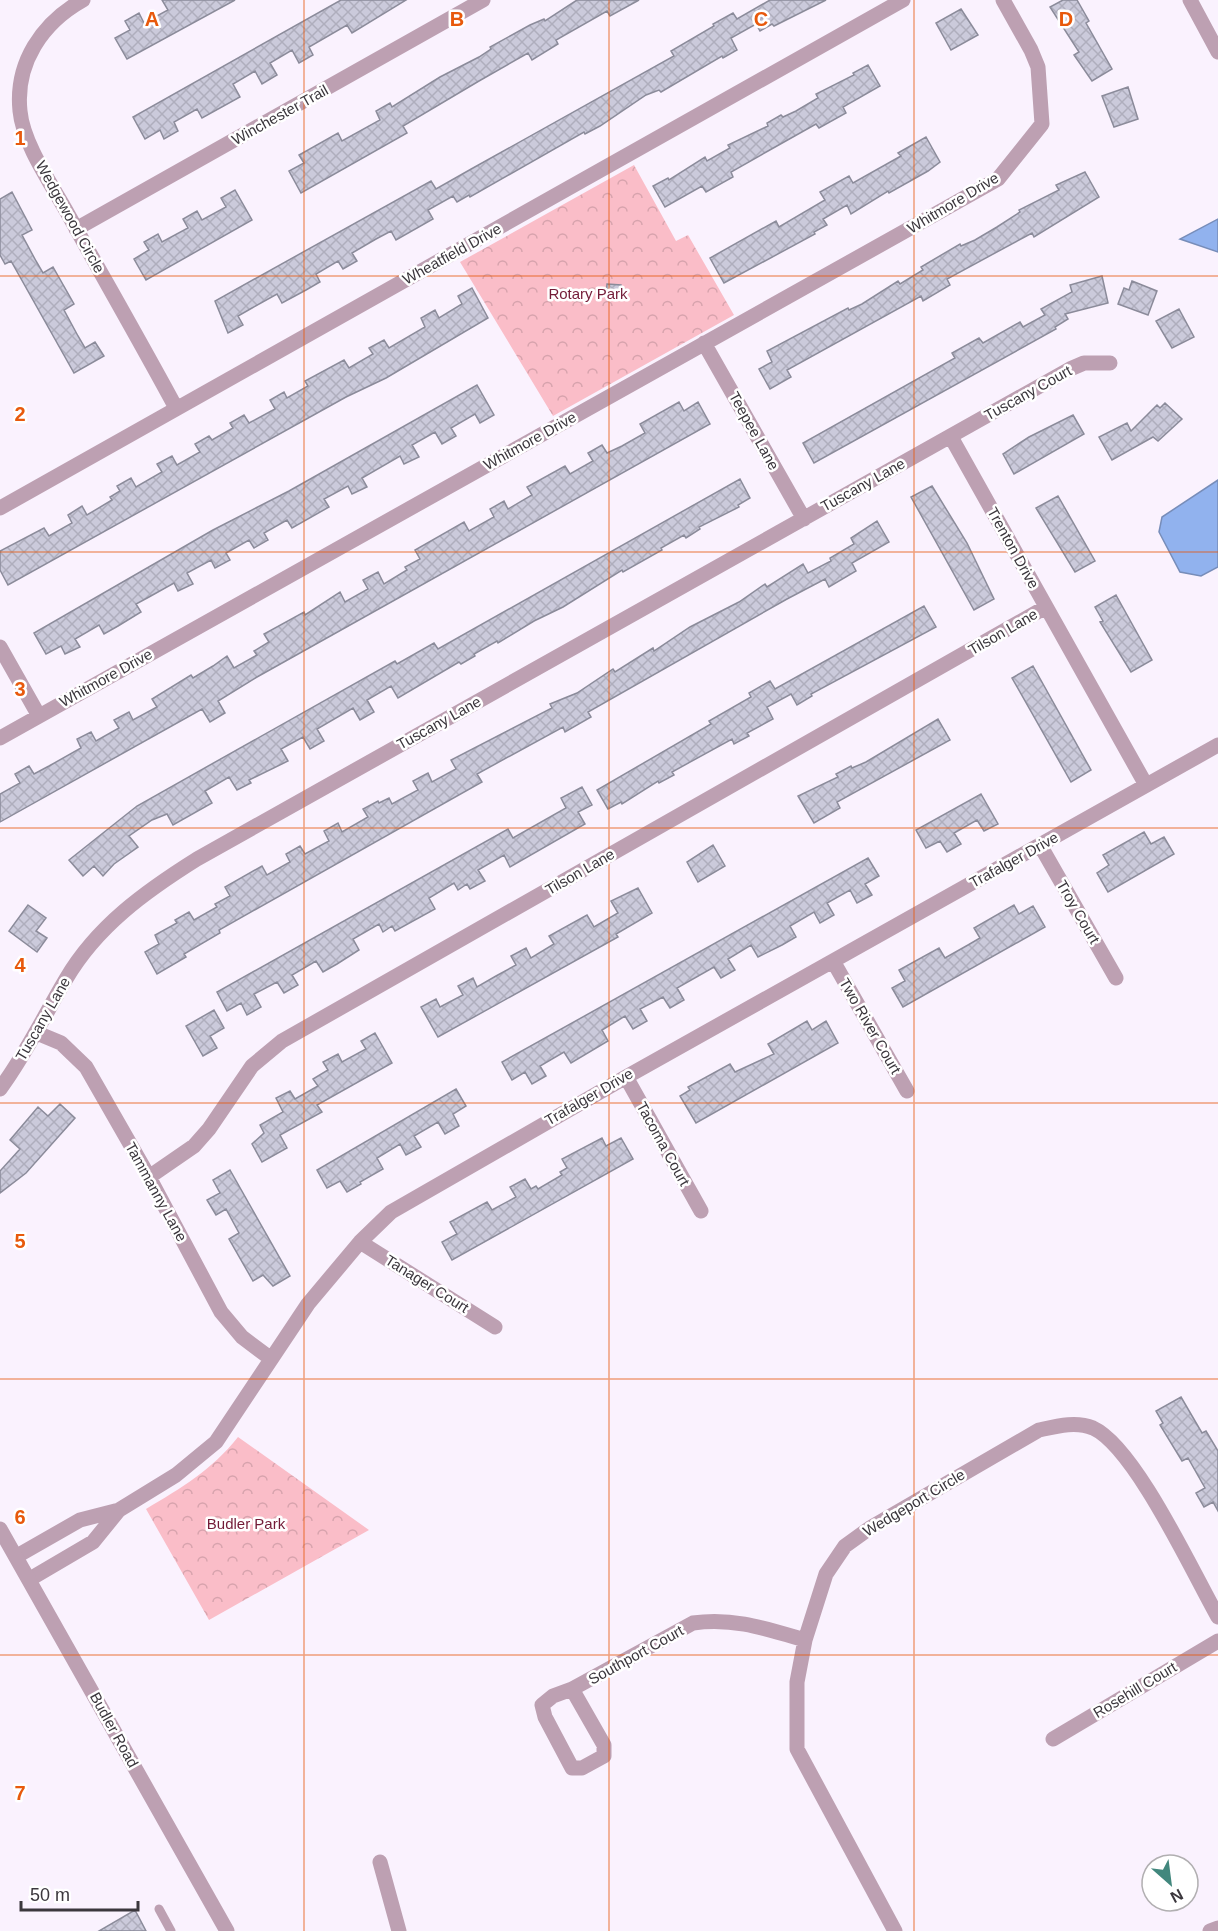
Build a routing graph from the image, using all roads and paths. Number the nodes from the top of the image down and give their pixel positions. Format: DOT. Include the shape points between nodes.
graph roads {
  1 [pos="83,0"];
  2 [pos="483,0"];
  3 [pos="903,0"];
  4 [pos="1003,0"];
  5 [pos="1190,0"];
  6 [pos="1218,52"];
  7 [pos="76,229"];
  8 [pos="704,343"];
  9 [pos="1110,363"];
  10 [pos="176,408"];
  11 [pos="951,437"];
  12 [pos="0,508"];
  13 [pos="804,519"];
  14 [pos="1046,607"];
  15 [pos="0,647"];
  16 [pos="39,716"];
  17 [pos="0,738"];
  18 [pos="1218,745"];
  19 [pos="1146,786"];
  20 [pos="1040,845"];
  21 [pos="833,961"];
  22 [pos="1116,978"];
  23 [pos="37,1033"];
  24 [pos="626,1077"];
  25 [pos="0,1089"];
  26 [pos="907,1090"];
  27 [pos="149,1177"];
  28 [pos="701,1211"];
  29 [pos="360,1242"];
  30 [pos="495,1327"];
  31 [pos="270,1358"];
  32 [pos="119,1510"];
  33 [pos="0,1529"];
  34 [pos="17,1556"];
  35 [pos="30,1579"];
  36 [pos="1218,1617"];
  37 [pos="805,1640"];
  38 [pos="1218,1641"];
  39 [pos="572,1689"];
  40 [pos="1053,1739"];
  41 [pos="380,1862"];
  42 [pos="159,1909"];
  43 [pos="1218,1928"];
  44 [pos="171,1931"];
  45 [pos="227,1931"];
  46 [pos="399,1931"];
  47 [pos="895,1931"];
  48 [pos="1210,1931"];
  1 -- 7 [label="street, Wedgewood Circle" via="43,31 22,74 19,95 20,114 29,141"];
  2 -- 7 [label="street, Winchester Trail"];
  3 -- 10 [label="street, Wheatfield Drive"];
  4 -- 8 [label="street, Whitmore Drive" via="1038,67 1042,124 998,179"];
  5 -- 6 [label="street"];
  7 -- 10 [label="street, Wedgewood Circle"];
  8 -- 13 [label="street, Teepee Lane"];
  8 -- 16 [label="street, Whitmore Drive"];
  9 -- 11 [label="street, Tuscany Court" via="1084,363 1070,369"];
  10 -- 12 [label="street, Wheatfield Drive"];
  11 -- 13 [label="street, Tuscany Lane"];
  11 -- 14 [label="street, Trenton Drive"];
  13 -- 23 [label="street, Tuscany Lane" via="196,859 144,892 100,933 67,977"];
  14 -- 19 [label="street, Trenton Drive"];
  14 -- 27 [label="street, Tilson Lane" via="282,1041 252,1066 194,1146"];
  15 -- 16 [label="street"];
  16 -- 17 [label="street, Whitmore Drive"];
  18 -- 19 [label="street, Trafalger Drive"];
  19 -- 20 [label="street, Trafalger Drive"];
  20 -- 21 [label="street, Trafalger Drive"];
  20 -- 22 [label="street, Troy Court"];
  21 -- 24 [label="street, Trafalger Drive"];
  21 -- 26 [label="street, Two River Court"];
  23 -- 25 [label="street, Tuscany Lane"];
  23 -- 27 [label="street, Tammanny Lane" via="61,1043 86,1067"];
  24 -- 28 [label="street, Tacoma Court"];
  24 -- 29 [label="street, Trafalger Drive" via="415,1196 391,1212"];
  27 -- 31 [label="street, Tammanny Lane" via="221,1312 242,1337"];
  29 -- 30 [label="street, Tanager Court"];
  29 -- 31 [label="street, Trafalger Drive" via="308,1304"];
  31 -- 32 [label="street, Trafalger Drive" via="216,1442 176,1474"];
  32 -- 34 [label="street, Trafalger Drive" via="80,1520"];
  32 -- 35 [label="street, Trafalger Drive" via="93,1542"];
  33 -- 34 [label="street, Budler Road"];
  34 -- 35 [label="street, Budler Road"];
  35 -- 45 [label="street, Budler Road"];
  36 -- 37 [label="street, Wedgeport Circle" via="1125,1456 1110,1438 1091,1427 1068,1424 1039,1430 845,1546 826,1574"];
  37 -- 39 [label="street, Southport Court" via="734,1620 693,1623"];
  37 -- 47 [label="street, Wedgeport Circle" via="797,1682 796,1749"];
  38 -- 40 [label="street, Rosehill Court"];
  39 -- 39 [label="street, Southport Court" via="542,1705 572,1768 582,1768 604,1756 604,1745"];
  41 -- 46 [label="street"];
  42 -- 44 [label="lane"];
  43 -- 48 [label="street"];
}
